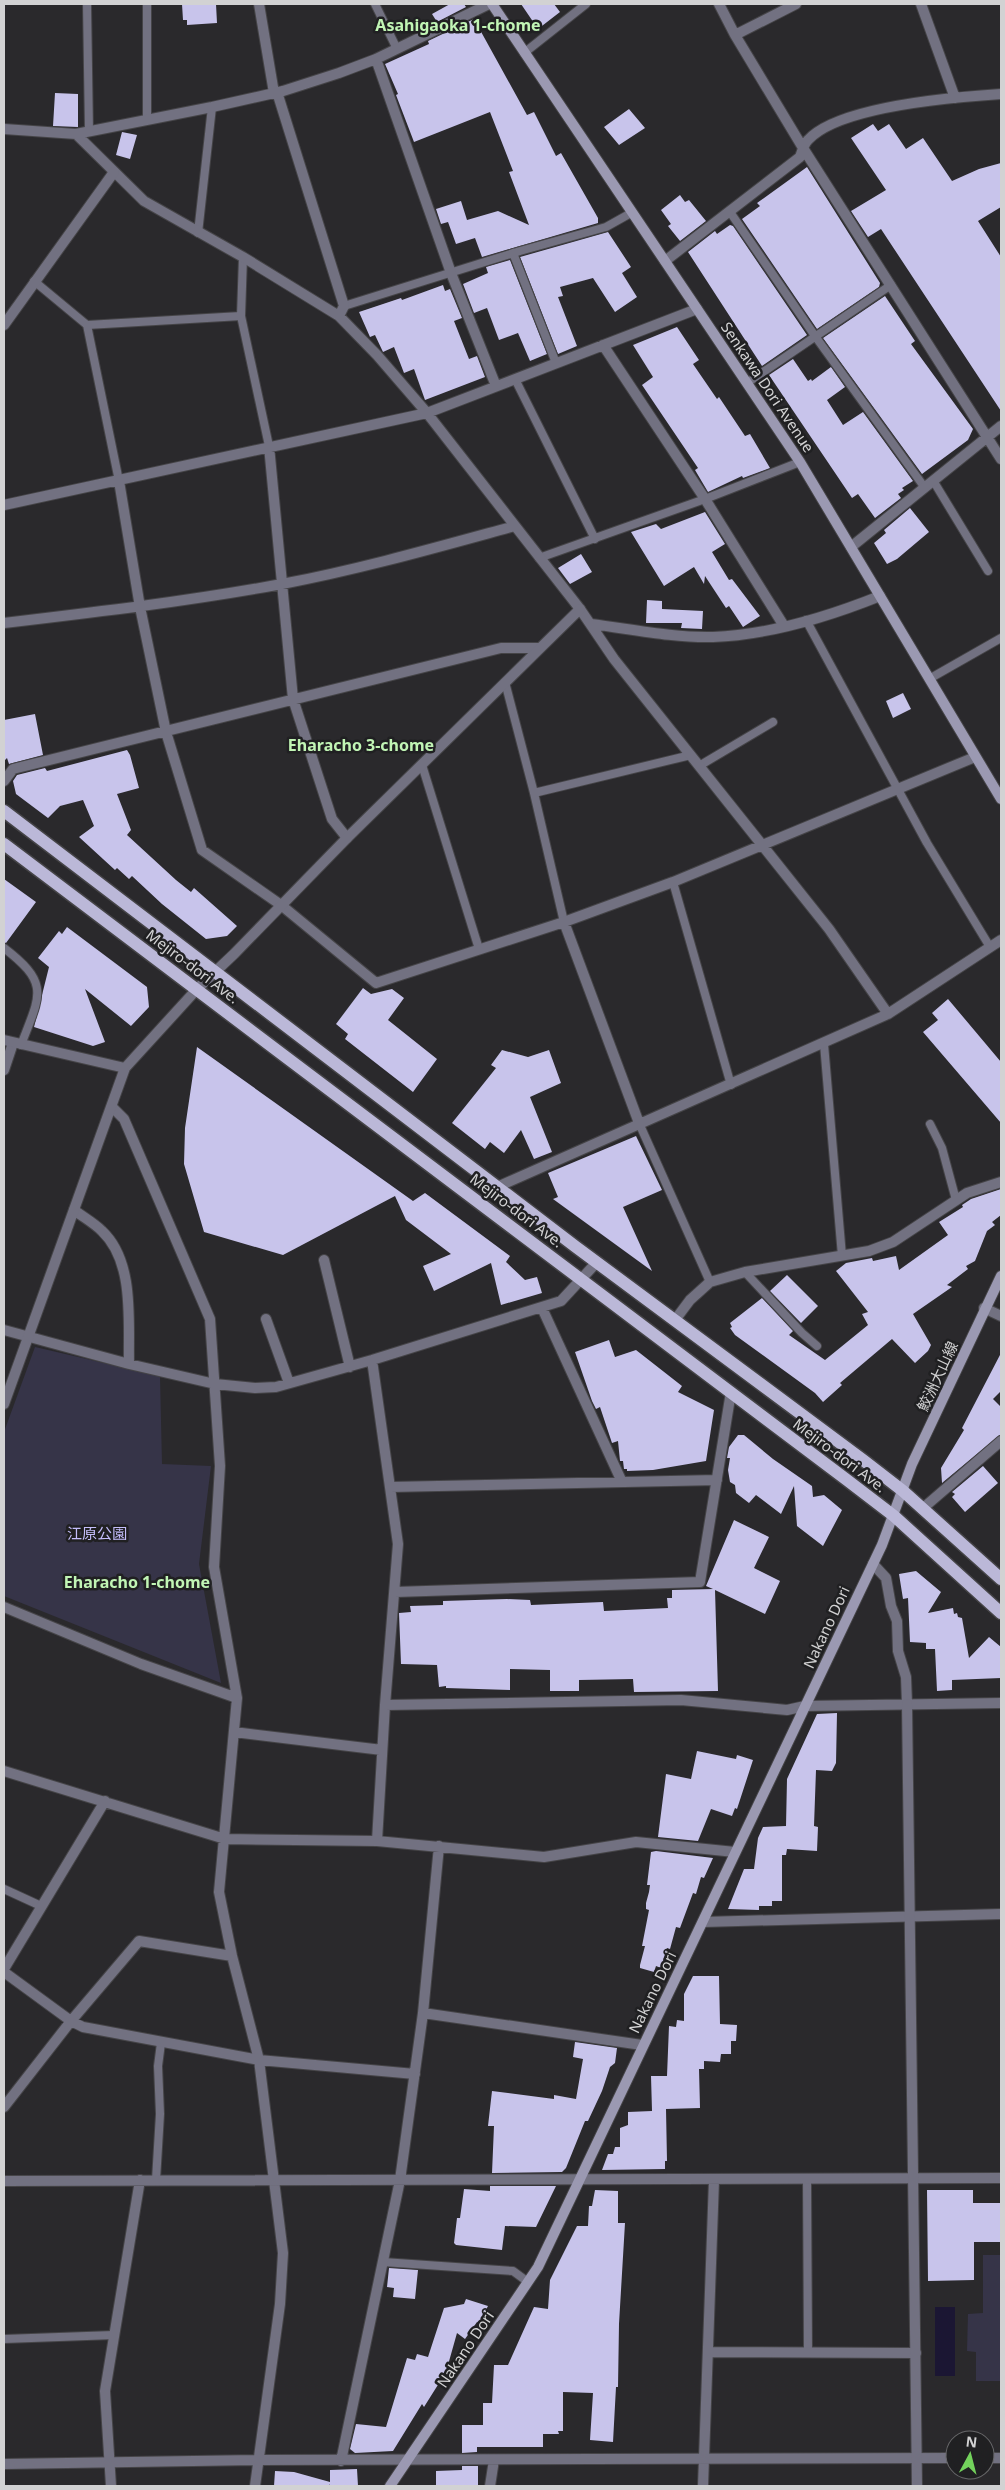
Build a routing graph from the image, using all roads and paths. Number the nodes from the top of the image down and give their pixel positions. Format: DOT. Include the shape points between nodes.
graph roads {
  1 [pos="87,4"];
  2 [pos="147,4"];
  3 [pos="259,4"];
  4 [pos="375,4"];
  5 [pos="490,4"];
  6 [pos="586,4"];
  7 [pos="719,4"];
  8 [pos="796,4"];
  9 [pos="921,4"];
  10 [pos="735,36"];
  11 [pos="397,49"];
  12 [pos="524,53"];
  13 [pos="376,59"];
  14 [pos="275,92"];
  15 [pos="1001,94"];
  16 [pos="955,98"];
  17 [pos="212,107"];
  18 [pos="147,120"];
  19 [pos="4,129"];
  20 [pos="89,132"];
  21 [pos="76,134"];
  22 [pos="803,148"];
  23 [pos="114,172"];
  24 [pos="730,212"];
  25 [pos="631,213"];
  26 [pos="198,233"];
  27 [pos="513,254"];
  28 [pos="243,257"];
  29 [pos="665,261"];
  30 [pos="451,274"];
  31 [pos="34,281"];
  32 [pos="891,285"];
  33 [pos="697,309"];
  34 [pos="342,311"];
  35 [pos="241,316"];
  36 [pos="87,324"];
  37 [pos="4,325"];
  38 [pos="814,336"];
  39 [pos="603,345"];
  40 [pos="556,363"];
  41 [pos="515,379"];
  42 [pos="747,383"];
  43 [pos="496,386"];
  44 [pos="427,413"];
  45 [pos="1001,426"];
  46 [pos="987,435"];
  47 [pos="269,446"];
  48 [pos="1001,459"];
  49 [pos="800,462"];
  50 [pos="119,481"];
  51 [pos="934,482"];
  52 [pos="925,488"];
  53 [pos="705,499"];
  54 [pos="4,505"];
  55 [pos="515,526"];
  56 [pos="595,538"];
  57 [pos="851,547"];
  58 [pos="539,558"];
  59 [pos="988,571"];
  60 [pos="282,584"];
  61 [pos="880,596"];
  62 [pos="140,607"];
  63 [pos="580,609"];
  64 [pos="806,620"];
  65 [pos="4,623"];
  66 [pos="591,624"];
  67 [pos="784,626"];
  68 [pos="1001,638"];
  69 [pos="539,648"];
  70 [pos="929,679"];
  71 [pos="505,682"];
  72 [pos="293,699"];
  73 [pos="772,722"];
  74 [pos="166,732"];
  75 [pos="691,755"];
  76 [pos="975,757"];
  77 [pos="422,765"];
  78 [pos="699,766"];
  79 [pos="4,781"];
  80 [pos="897,790"];
  81 [pos="534,793"];
  82 [pos="1001,799"];
  83 [pos="4,811"];
  84 [pos="347,838"];
  85 [pos="4,844"];
  86 [pos="764,846"];
  87 [pos="673,882"];
  88 [pos="281,905"];
  89 [pos="564,922"];
  90 [pos="1001,940"];
  91 [pos="990,947"];
  92 [pos="4,948"];
  93 [pos="479,949"];
  94 [pos="216,971"];
  95 [pos="197,989"];
  96 [pos="888,1014"];
  97 [pos="13,1043"];
  98 [pos="824,1044"];
  99 [pos="125,1068"];
  100 [pos="4,1070"];
  101 [pos="731,1085"];
  102 [pos="112,1107"];
  103 [pos="639,1123"];
  104 [pos="930,1124"];
  105 [pos="1001,1182"];
  106 [pos="498,1187"];
  107 [pos="956,1200"];
  108 [pos="74,1210"];
  109 [pos="842,1256"];
  110 [pos="324,1260"];
  111 [pos="597,1262"];
  112 [pos="745,1272"];
  113 [pos="1001,1276"];
  114 [pos="582,1280"];
  115 [pos="710,1282"];
  116 [pos="542,1308"];
  117 [pos="984,1308"];
  118 [pos="1001,1316"];
  119 [pos="266,1319"];
  120 [pos="675,1320"];
  121 [pos="4,1330"];
  122 [pos="29,1337"];
  123 [pos="817,1346"];
  124 [pos="372,1360"];
  125 [pos="129,1364"];
  126 [pos="350,1367"];
  127 [pos="289,1383"];
  128 [pos="215,1384"];
  129 [pos="731,1392"];
  130 [pos="4,1404"];
  131 [pos="1001,1441"];
  132 [pos="717,1480"];
  133 [pos="622,1482"];
  134 [pos="390,1487"];
  135 [pos="903,1491"];
  136 [pos="922,1509"];
  137 [pos="894,1516"];
  138 [pos="873,1564"];
  139 [pos="1001,1579"];
  140 [pos="395,1592"];
  141 [pos="4,1607"];
  142 [pos="1001,1614"];
  143 [pos="237,1698"];
  144 [pos="1001,1703"];
  145 [pos="907,1704"];
  146 [pos="385,1705"];
  147 [pos="804,1706"];
  148 [pos="234,1732"];
  149 [pos="382,1750"];
  150 [pos="4,1771"];
  151 [pos="105,1801"];
  152 [pos="225,1839"];
  153 [pos="378,1841"];
  154 [pos="440,1846"];
  155 [pos="735,1852"];
  156 [pos="4,1889"];
  157 [pos="41,1906"];
  158 [pos="1001,1914"];
  159 [pos="908,1916"];
  160 [pos="703,1922"];
  161 [pos="232,1956"];
  162 [pos="4,1970"];
  163 [pos="423,2013"];
  164 [pos="71,2021"];
  165 [pos="161,2043"];
  166 [pos="642,2045"];
  167 [pos="259,2060"];
  168 [pos="414,2074"];
  169 [pos="4,2107"];
  170 [pos="580,2178"];
  171 [pos="1001,2178"];
  172 [pos="806,2179"];
  173 [pos="914,2179"];
  174 [pos="140,2180"];
  175 [pos="156,2180"];
  176 [pos="276,2180"];
  177 [pos="400,2180"];
  178 [pos="714,2180"];
  179 [pos="4,2181"];
  180 [pos="383,2262"];
  181 [pos="528,2282"];
  182 [pos="114,2335"];
  183 [pos="4,2339"];
  184 [pos="708,2352"];
  185 [pos="808,2352"];
  186 [pos="916,2353"];
  187 [pos="704,2458"];
  188 [pos="945,2458"];
  189 [pos="917,2459"];
  190 [pos="258,2460"];
  191 [pos="407,2460"];
  192 [pos="494,2460"];
  193 [pos="341,2461"];
  194 [pos="109,2462"];
  195 [pos="4,2464"];
  196 [pos="111,2486"];
  197 [pos="255,2486"];
  198 [pos="390,2486"];
  199 [pos="490,2486"];
  200 [pos="703,2486"];
  201 [pos="917,2486"];
  1 -- 20 [label="lane"];
  2 -- 18 [label="lane"];
  3 -- 14 [label="street"];
  4 -- 11 [label="lane"];
  5 -- 11 [label="street"];
  5 -- 12 [label="main road, Senkawa Dori Avenue"];
  6 -- 12 [label="lane"];
  7 -- 10 [label="street"];
  8 -- 10 [label="street"];
  9 -- 16 [label="street"];
  10 -- 22 [label="street"];
  11 -- 13 [label="street"];
  12 -- 25 [label="main road, Senkawa Dori Avenue"];
  13 -- 14 [label="street" via="339,74"];
  13 -- 30 [label="street"];
  14 -- 17 [label="street"];
  14 -- 34 [label="street"];
  15 -- 16 [label="street"];
  16 -- 22 [label="street" via="905,104 839,120 809,139"];
  17 -- 18 [label="street"];
  17 -- 26 [label="lane"];
  18 -- 20 [label="street"];
  19 -- 21 [label="street"];
  20 -- 21 [label="street"];
  21 -- 23 [label="street"];
  22 -- 24 [label="street" via="800,157"];
  22 -- 32 [label="street"];
  23 -- 26 [label="street" via="144,201"];
  23 -- 31 [label="street"];
  24 -- 29 [label="street"];
  24 -- 38 [label="lane"];
  25 -- 27 [label="lane" via="606,227"];
  25 -- 29 [label="main road, Senkawa Dori Avenue"];
  26 -- 28 [label="street"];
  27 -- 30 [label="lane"];
  27 -- 40 [label="lane"];
  28 -- 34 [label="street"];
  28 -- 35 [label="lane"];
  29 -- 33 [label="main road, Senkawa Dori Avenue"];
  30 -- 34 [label="lane"];
  30 -- 43 [label="street"];
  31 -- 36 [label="lane"];
  31 -- 37 [label="street"];
  32 -- 38 [label="lane"];
  32 -- 46 [label="street"];
  33 -- 39 [label="street"];
  33 -- 42 [label="main road, Senkawa Dori Avenue"];
  34 -- 44 [label="street"];
  35 -- 36 [label="lane"];
  35 -- 47 [label="lane"];
  36 -- 50 [label="lane"];
  38 -- 42 [label="lane"];
  38 -- 52 [label="lane"];
  39 -- 40 [label="street"];
  39 -- 53 [label="street"];
  40 -- 41 [label="street"];
  41 -- 43 [label="street"];
  41 -- 56 [label="lane"];
  42 -- 49 [label="main road, Senkawa Dori Avenue"];
  43 -- 44 [label="street"];
  44 -- 47 [label="street"];
  44 -- 55 [label="street"];
  45 -- 46 [label="street"];
  46 -- 48 [label="street"];
  46 -- 51 [label="street"];
  47 -- 50 [label="street"];
  47 -- 60 [label="street"];
  49 -- 53 [label="lane"];
  49 -- 57 [label="main road, Senkawa Dori Avenue"];
  50 -- 54 [label="street"];
  50 -- 62 [label="street"];
  51 -- 52 [label="street"];
  51 -- 59 [label="lane"];
  52 -- 57 [label="street"];
  53 -- 56 [label="lane"];
  53 -- 67 [label="street"];
  55 -- 58 [label="street"];
  55 -- 60 [label="street" via="389,561"];
  56 -- 58 [label="lane"];
  57 -- 61 [label="main road, Senkawa Dori Avenue"];
  58 -- 63 [label="street"];
  60 -- 62 [label="street"];
  60 -- 72 [label="street"];
  61 -- 64 [label="street"];
  61 -- 70 [label="main road, Senkawa Dori Avenue"];
  62 -- 65 [label="street"];
  62 -- 74 [label="street"];
  63 -- 66 [label="street"];
  63 -- 69 [label="street"];
  64 -- 67 [label="street"];
  64 -- 80 [label="lane"];
  66 -- 67 [label="street" via="712,637"];
  66 -- 75 [label="street" via="614,659"];
  68 -- 70 [label="lane"];
  69 -- 71 [label="street"];
  69 -- 72 [label="street" via="500,648"];
  70 -- 76 [label="main road, Senkawa Dori Avenue"];
  71 -- 77 [label="street"];
  71 -- 81 [label="lane"];
  72 -- 74 [label="street"];
  72 -- 84 [label="street" via="332,819"];
  73 -- 78 [label="lane"];
  74 -- 79 [label="street" via="13,769"];
  74 -- 88 [label="street" via="202,850"];
  75 -- 78 [label="street"];
  75 -- 81 [label="lane"];
  76 -- 80 [label="street"];
  76 -- 82 [label="main road, Senkawa Dori Avenue"];
  77 -- 84 [label="street"];
  77 -- 93 [label="lane"];
  78 -- 86 [label="street"];
  80 -- 86 [label="street"];
  80 -- 91 [label="lane"];
  81 -- 89 [label="lane"];
  83 -- 94 [label="main road, Mejiro-dori Ave."];
  84 -- 88 [label="street"];
  85 -- 95 [label="main road, Mejiro-dori Ave."];
  86 -- 87 [label="street"];
  86 -- 96 [label="street"];
  87 -- 89 [label="street"];
  87 -- 101 [label="lane"];
  88 -- 93 [label="street" via="376,983"];
  88 -- 94 [label="street"];
  89 -- 93 [label="street"];
  89 -- 103 [label="street"];
  90 -- 91 [label="street"];
  91 -- 96 [label="street"];
  92 -- 97 [label="lane" via="26,966 35,980 38,994 35,1009"];
  94 -- 95 [label="street"];
  94 -- 106 [label="main road, Mejiro-dori Ave."];
  95 -- 99 [label="street"];
  95 -- 114 [label="main road, Mejiro-dori Ave."];
  96 -- 98 [label="street"];
  97 -- 99 [label="street"];
  97 -- 100 [label="street"];
  98 -- 101 [label="street"];
  98 -- 109 [label="lane"];
  99 -- 102 [label="street"];
  101 -- 103 [label="street"];
  102 -- 108 [label="street"];
  102 -- 128 [label="street" via="124,1118 210,1319"];
  103 -- 106 [label="street"];
  103 -- 115 [label="lane"];
  104 -- 107 [label="lane" via="942,1148"];
  105 -- 107 [label="street"];
  106 -- 111 [label="main road, Mejiro-dori Ave."];
  107 -- 109 [label="street" via="892,1242 870,1251"];
  108 -- 122 [label="street"];
  108 -- 125 [label="street" via="102,1231 116,1249 126,1274"];
  109 -- 112 [label="street"];
  110 -- 126 [label="street"];
  111 -- 114 [label="street"];
  111 -- 120 [label="main road, Mejiro-dori Ave."];
  112 -- 115 [label="street"];
  112 -- 123 [label="lane"];
  113 -- 117 [label="main road, 鮫洲大山線"];
  114 -- 116 [label="street" via="562,1302"];
  114 -- 129 [label="main road, Mejiro-dori Ave."];
  115 -- 120 [label="street" via="690,1300"];
  116 -- 124 [label="street"];
  116 -- 133 [label="street"];
  117 -- 118 [label="street"];
  117 -- 135 [label="main road, 鮫洲大山線" via="912,1464"];
  119 -- 127 [label="street"];
  120 -- 135 [label="main road, Mejiro-dori Ave."];
  121 -- 122 [label="street"];
  122 -- 125 [label="street"];
  122 -- 130 [label="street"];
  124 -- 126 [label="street"];
  124 -- 134 [label="street"];
  125 -- 128 [label="street"];
  126 -- 127 [label="street"];
  127 -- 128 [label="street" via="255,1388"];
  128 -- 143 [label="street" via="220,1466 214,1567"];
  129 -- 132 [label="street"];
  129 -- 137 [label="main road, Mejiro-dori Ave."];
  131 -- 136 [label="street"];
  132 -- 133 [label="street"];
  132 -- 140 [label="street" via="700,1582"];
  133 -- 134 [label="street"];
  134 -- 140 [label="street" via="398,1544"];
  135 -- 136 [label="main road, Mejiro-dori Ave."];
  135 -- 137 [label="main road, Nakano Dori"];
  136 -- 139 [label="main road, Mejiro-dori Ave."];
  137 -- 138 [label="main road, Nakano Dori"];
  137 -- 142 [label="main road, Mejiro-dori Ave."];
  138 -- 145 [label="street" via="886,1578 897,1621 898,1651 906,1677"];
  138 -- 147 [label="main road, Nakano Dori"];
  140 -- 146 [label="street"];
  141 -- 143 [label="street" via="142,1664"];
  143 -- 148 [label="street"];
  144 -- 145 [label="street"];
  145 -- 147 [label="street"];
  145 -- 159 [label="street"];
  146 -- 147 [label="street" via="681,1700 787,1710"];
  146 -- 149 [label="street"];
  147 -- 155 [label="main road, Nakano Dori"];
  148 -- 149 [label="street"];
  148 -- 152 [label="street"];
  149 -- 153 [label="street"];
  150 -- 151 [label="street"];
  151 -- 152 [label="street"];
  151 -- 157 [label="street"];
  152 -- 153 [label="street"];
  152 -- 161 [label="street" via="219,1892"];
  153 -- 154 [label="street"];
  154 -- 155 [label="street" via="544,1857 636,1842"];
  154 -- 163 [label="street"];
  155 -- 160 [label="main road, Nakano Dori"];
  156 -- 157 [label="lane"];
  157 -- 162 [label="street"];
  158 -- 159 [label="street"];
  159 -- 160 [label="street"];
  159 -- 173 [label="street"];
  160 -- 166 [label="main road, Nakano Dori"];
  161 -- 164 [label="street" via="139,1941"];
  161 -- 167 [label="street"];
  162 -- 164 [label="street"];
  163 -- 166 [label="street"];
  163 -- 168 [label="street"];
  164 -- 165 [label="street" via="83,2027"];
  164 -- 169 [label="street"];
  165 -- 167 [label="street"];
  165 -- 175 [label="lane"];
  166 -- 170 [label="main road, Nakano Dori"];
  167 -- 168 [label="street"];
  167 -- 176 [label="street"];
  168 -- 177 [label="street"];
  170 -- 177 [label="street"];
  170 -- 178 [label="street"];
  170 -- 181 [label="main road, Nakano Dori"];
  171 -- 173 [label="street"];
  172 -- 173 [label="street"];
  172 -- 178 [label="street"];
  172 -- 185 [label="lane"];
  173 -- 186 [label="street"];
  174 -- 175 [label="street"];
  174 -- 179 [label="street"];
  174 -- 182 [label="street"];
  175 -- 176 [label="street"];
  176 -- 177 [label="street"];
  176 -- 190 [label="street" via="283,2253 281,2287"];
  177 -- 180 [label="street"];
  178 -- 184 [label="street"];
  180 -- 181 [label="lane" via="513,2271"];
  180 -- 193 [label="street"];
  181 -- 191 [label="main road, Nakano Dori"];
  182 -- 183 [label="lane"];
  182 -- 194 [label="street" via="104,2391"];
  184 -- 185 [label="street"];
  184 -- 187 [label="street"];
  185 -- 186 [label="street"];
  186 -- 189 [label="street"];
  187 -- 189 [label="street"];
  187 -- 192 [label="street"];
  187 -- 200 [label="street"];
  188 -- 189 [label="street"];
  189 -- 201 [label="street"];
  190 -- 193 [label="street"];
  190 -- 194 [label="street"];
  190 -- 197 [label="street"];
  191 -- 192 [label="street"];
  191 -- 193 [label="street"];
  191 -- 198 [label="main road, Nakano Dori"];
  192 -- 199 [label="street"];
  194 -- 195 [label="street"];
  194 -- 196 [label="street"];
}
